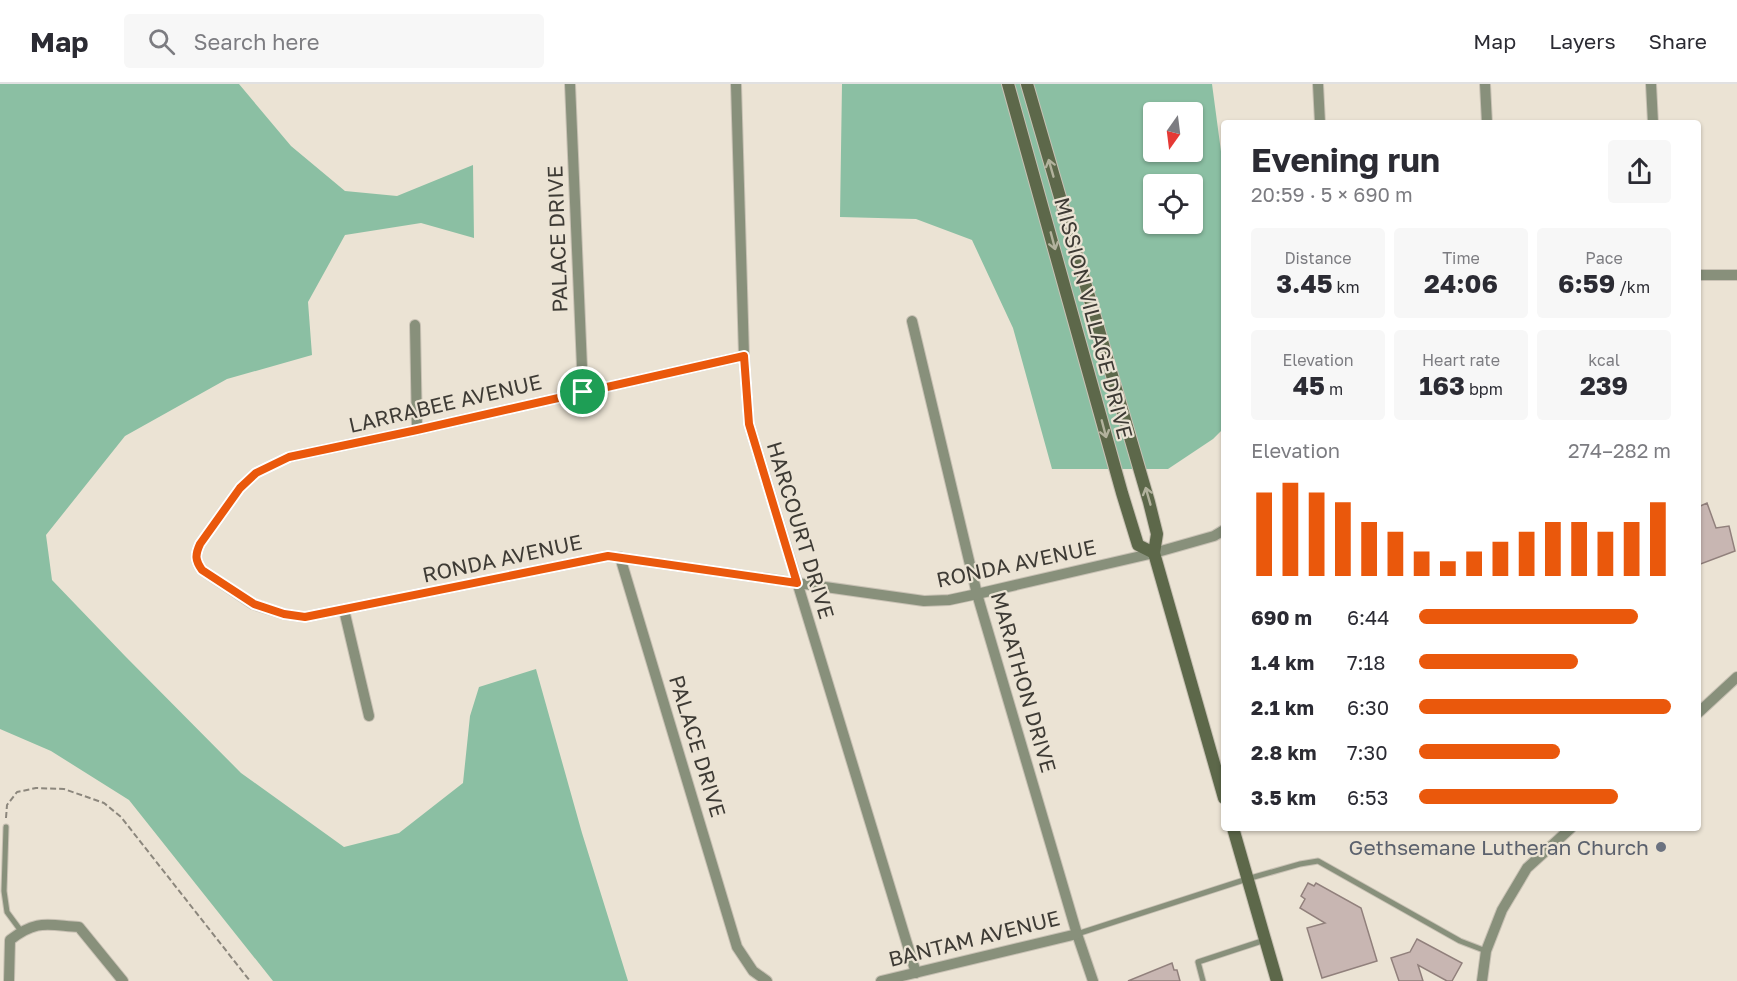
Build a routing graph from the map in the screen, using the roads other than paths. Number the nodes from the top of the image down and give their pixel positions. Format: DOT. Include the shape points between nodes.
graph roads {
  1 [pos="570,84"];
  2 [pos="736,84"];
  3 [pos="1008,84"];
  4 [pos="1028,84"];
  5 [pos="1318,84"];
  6 [pos="1485,84"];
  7 [pos="1652,84"];
  8 [pos="1320,120"];
  9 [pos="1487,120"];
  10 [pos="1653,120"];
  11 [pos="1701,275"];
  12 [pos="1737,275"];
  13 [pos="912,321"];
  14 [pos="415,325"];
  15 [pos="744,356"];
  16 [pos="583,392"];
  17 [pos="417,430"];
  18 [pos="1221,532"];
  19 [pos="1154,553"];
  20 [pos="195,554"];
  21 [pos="620,557"];
  22 [pos="797,583"];
  23 [pos="977,594"];
  24 [pos="344,610"];
  25 [pos="1737,677"];
  26 [pos="1701,709"];
  27 [pos="369,716"];
  28 [pos="1221,788"];
  29 [pos="6,827"];
  30 [pos="1234,831"];
  31 [pos="1568,831"];
  32 [pos="1247,879"];
  33 [pos="21,931"];
  34 [pos="1077,934"];
  35 [pos="1265,940"];
  36 [pos="1486,951"];
  37 [pos="916,973"];
  38 [pos="9,981"];
  39 [pos="123,981"];
  40 [pos="767,981"];
  41 [pos="881,981"];
  42 [pos="1093,981"];
  43 [pos="1203,981"];
  44 [pos="1277,981"];
  45 [pos="1482,981"];
  1 -- 16 [label="street, PALACE DRIVE"];
  2 -- 15 [label="street, HARCOURT DRIVE"];
  3 -- 19 [label="main road, MISSION VILLAGE DRIVE, one-way" via="1138,545"];
  19 -- 4 [label="main road, MISSION VILLAGE DRIVE, one-way" via="1158,534"];
  5 -- 8 [label="street"];
  6 -- 9 [label="street"];
  7 -- 10 [label="street"];
  11 -- 12 [label="street"];
  13 -- 23 [label="street, MARATHON DRIVE"];
  14 -- 17 [label="street"];
  15 -- 16 [label="street, LARRABEE AVENUE"];
  15 -- 22 [label="street, HARCOURT DRIVE" via="749,424"];
  16 -- 17 [label="street, LARRABEE AVENUE"];
  17 -- 20 [label="street, LARRABEE AVENUE" via="289,457 256,473 240,488"];
  18 -- 19 [label="street, RONDA AVENUE"];
  19 -- 23 [label="street, RONDA AVENUE"];
  19 -- 28 [label="main road, MISSION VILLAGE DRIVE"];
  20 -- 24 [label="street, RONDA AVENUE" via="202,570 254,604 305,617"];
  21 -- 22 [label="street, RONDA AVENUE"];
  21 -- 24 [label="street, RONDA AVENUE" via="608,556"];
  21 -- 40 [label="street, PALACE DRIVE" via="737,946 753,971"];
  22 -- 23 [label="street, RONDA AVENUE" via="924,601"];
  22 -- 37 [label="street, HARCOURT DRIVE"];
  23 -- 34 [label="street, MARATHON DRIVE"];
  24 -- 27 [label="street"];
  25 -- 26 [label="street"];
  29 -- 33 [label="lane" via="7,912"];
  30 -- 32 [label="main road"];
  31 -- 36 [label="street" via="1527,868 1502,910"];
  32 -- 34 [label="lane"];
  32 -- 35 [label="main road"];
  32 -- 36 [label="lane" via="1318,861 1460,941"];
  33 -- 38 [label="street" via="10,940"];
  33 -- 39 [label="street" via="38,924 79,927"];
  34 -- 37 [label="street, BANTAM AVENUE"];
  34 -- 42 [label="street, MARATHON DRIVE"];
  35 -- 43 [label="lane" via="1198,962"];
  35 -- 44 [label="main road"];
  36 -- 45 [label="street"];
  37 -- 41 [label="street, BANTAM AVENUE"];
}
